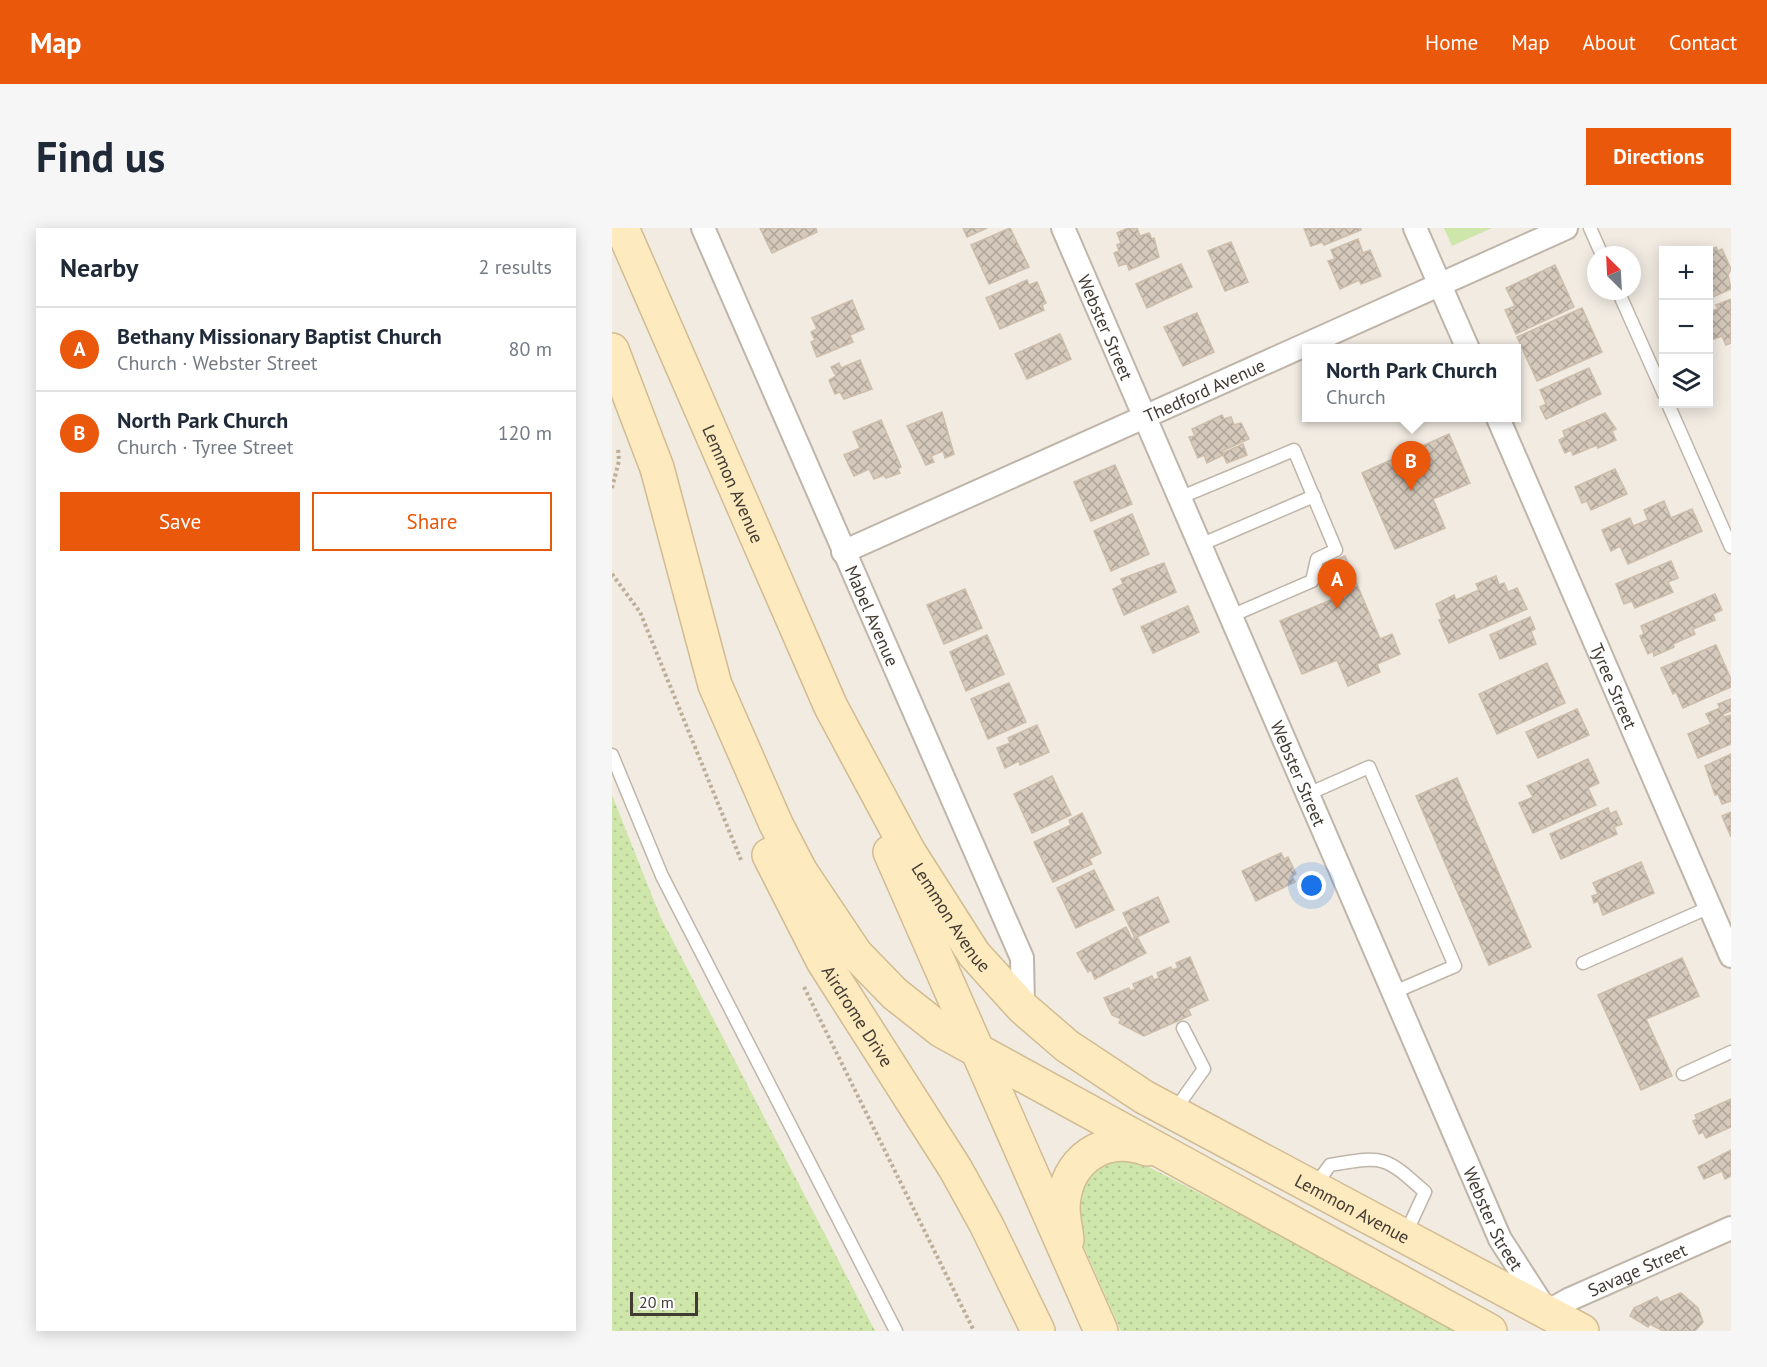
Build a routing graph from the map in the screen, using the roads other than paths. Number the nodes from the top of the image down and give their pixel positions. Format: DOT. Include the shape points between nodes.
graph roads {
  1 [pos="622,228"];
  2 [pos="703,228"];
  3 [pos="1063,228"];
  4 [pos="1415,228"];
  5 [pos="1566,228"];
  6 [pos="1590,228"];
  7 [pos="1598,246"];
  8 [pos="1440,285"];
  9 [pos="1622,300"];
  10 [pos="1309,344"];
  11 [pos="1466,344"];
  12 [pos="1302,347"];
  13 [pos="612,350"];
  14 [pos="1659,383"];
  15 [pos="1670,408"];
  16 [pos="1145,418"];
  17 [pos="1500,422"];
  18 [pos="1314,496"];
  19 [pos="1179,498"];
  20 [pos="1200,545"];
  21 [pos="1731,547"];
  22 [pos="843,552"];
  23 [pos="1231,616"];
  24 [pos="715,685"];
  25 [pos="831,707"];
  26 [pos="612,755"];
  27 [pos="1308,794"];
  28 [pos="1710,907"];
  29 [pos="1731,957"];
  30 [pos="1583,963"];
  31 [pos="1392,993"];
  32 [pos="1023,1008"];
  33 [pos="1183,1028"];
  34 [pos="1731,1052"];
  35 [pos="978,1053"];
  36 [pos="1683,1074"];
  37 [pos="1173,1112"];
  38 [pos="1169,1157"];
  39 [pos="1314,1187"];
  40 [pos="1731,1228"];
  41 [pos="1404,1236"];
  42 [pos="1069,1260"];
  43 [pos="1542,1322"];
  44 [pos="896,1331"];
  45 [pos="1038,1331"];
  46 [pos="1101,1331"];
  47 [pos="1490,1331"];
  48 [pos="1582,1331"];
  1 -- 25 [label="main road, Lemmon Avenue"];
  2 -- 22 [label="street, Mabel Avenue"];
  3 -- 16 [label="street, Webster Street"];
  4 -- 8 [label="street"];
  5 -- 8 [label="street, Thedford Avenue"];
  6 -- 7 [label="lane"];
  8 -- 10 [label="street, Thedford Avenue"];
  8 -- 11 [label="street"];
  9 -- 14 [label="lane"];
  12 -- 16 [label="street, Thedford Avenue"];
  13 -- 24 [label="main road" via="657,468"];
  15 -- 21 [label="lane"];
  16 -- 19 [label="street, Webster Street"];
  16 -- 22 [label="street, Thedford Avenue"];
  17 -- 28 [label="street, Tyree Street"];
  18 -- 19 [label="lane" via="1294,450"];
  18 -- 20 [label="lane"];
  18 -- 23 [label="lane" via="1336,550 1317,558 1312,581"];
  19 -- 20 [label="street, Webster Street"];
  20 -- 23 [label="street, Webster Street"];
  22 -- 32 [label="street, Mabel Avenue" via="1022,958"];
  23 -- 27 [label="street, Webster Street"];
  24 -- 35 [label="main road" via="781,834 855,954 895,994"];
  24 -- 45 [label="main road, Airdrome Drive" via="733,760 757,830 792,903 823,961 955,1168"];
  25 -- 32 [label="main road, Lemmon Avenue" via="909,852 953,924 974,954"];
  25 -- 35 [label="main road" via="904,888"];
  26 -- 44 [label="lane" via="667,886"];
  27 -- 31 [label="street, Webster Street"];
  27 -- 31 [label="lane" via="1369,767 1455,966"];
  28 -- 29 [label="street, Tyree Street"];
  28 -- 30 [label="lane"];
  31 -- 43 [label="street, Webster Street" via="1500,1239"];
  32 -- 37 [label="main road, Lemmon Avenue" via="1104,1072"];
  33 -- 37 [label="lane" via="1203,1069"];
  34 -- 36 [label="lane"];
  35 -- 38 [label="main road"];
  35 -- 42 [label="main road"];
  37 -- 39 [label="main road, Lemmon Avenue"];
  38 -- 42 [label="main road" via="1133,1144 1115,1143 1095,1150 1078,1164 1063,1207"];
  38 -- 47 [label="main road"];
  39 -- 41 [label="main road, Lemmon Avenue"];
  39 -- 41 [label="lane" via="1330,1165 1369,1159 1393,1164 1425,1192"];
  40 -- 43 [label="street, Savage Street" via="1568,1300"];
  41 -- 43 [label="main road, Lemmon Avenue"];
  42 -- 46 [label="main road"];
  43 -- 48 [label="main road, Lemmon Avenue"];
}
